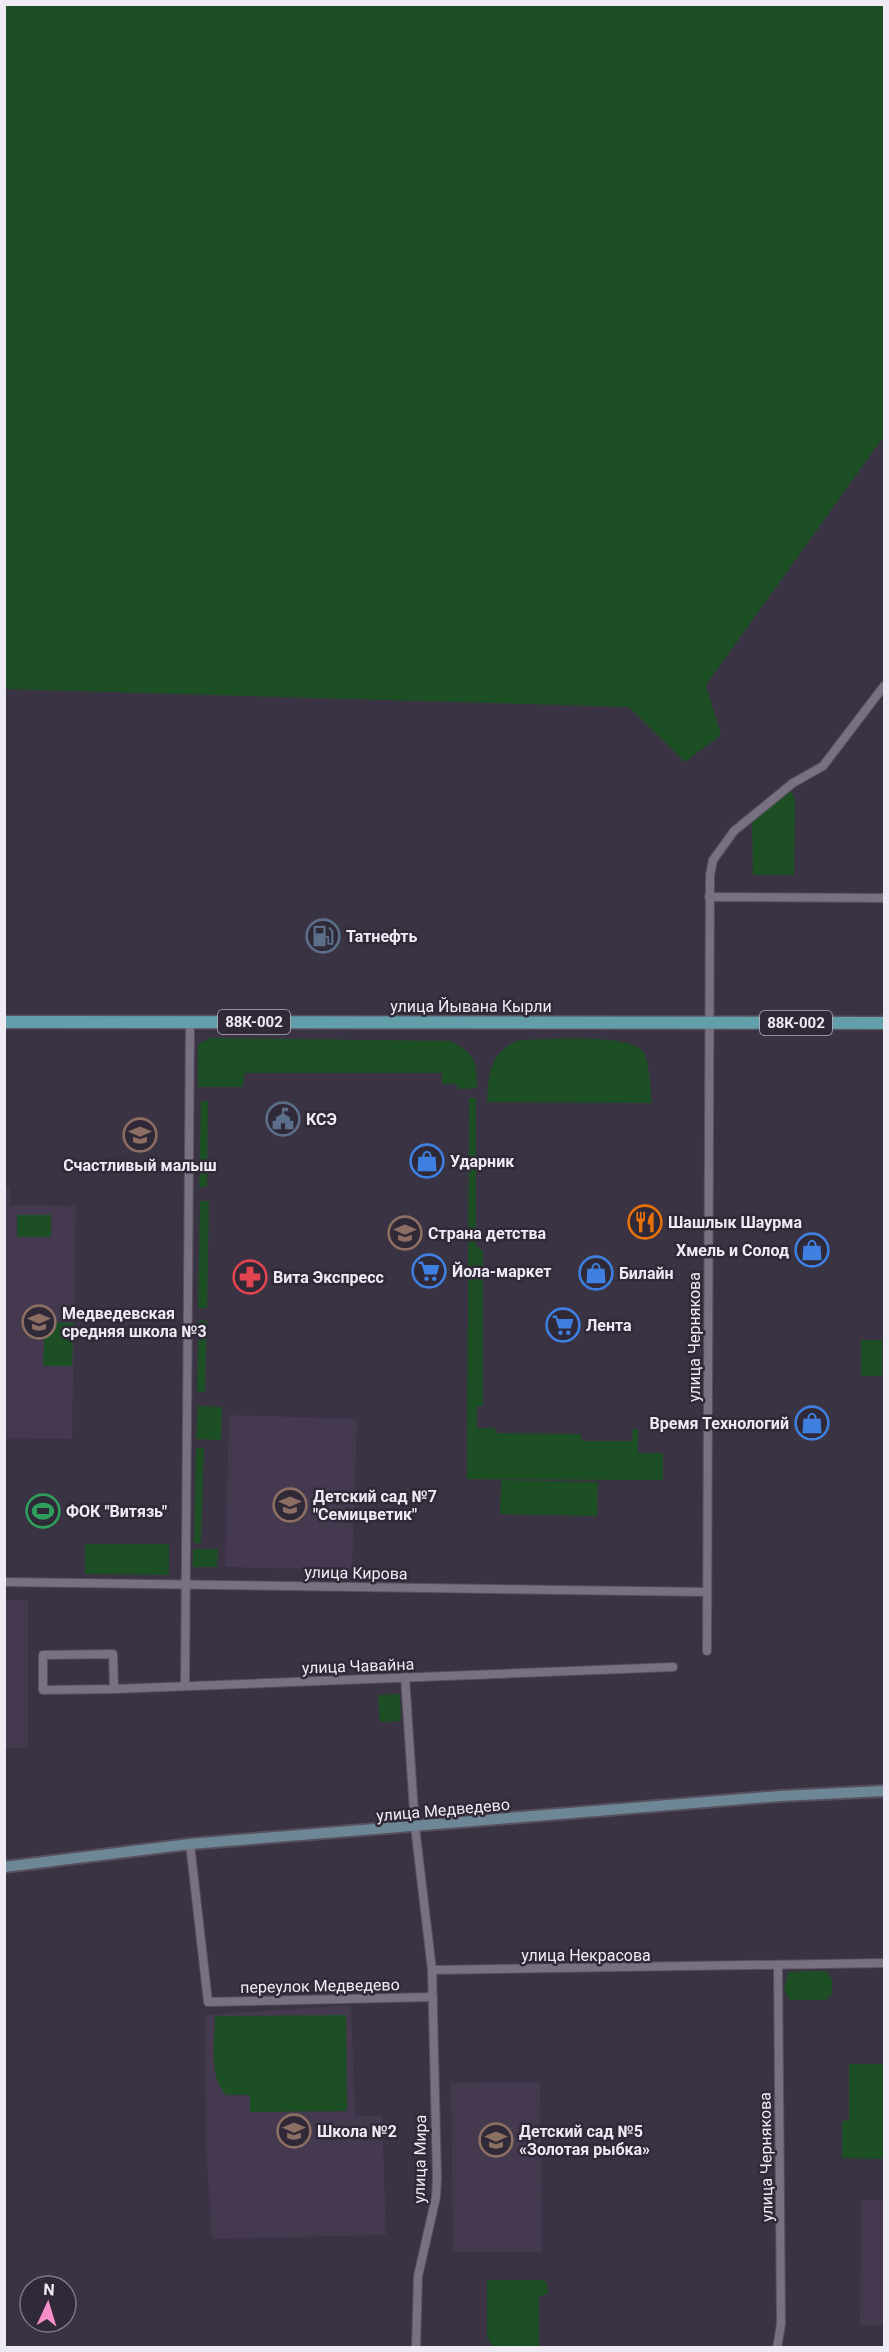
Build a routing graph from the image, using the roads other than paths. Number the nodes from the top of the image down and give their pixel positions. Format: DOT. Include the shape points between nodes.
graph roads {
  1 [pos="885,686"];
  2 [pos="710,897"];
  3 [pos="885,898"];
  4 [pos="4,1022"];
  5 [pos="190,1022"];
  6 [pos="708,1022"];
  7 [pos="885,1023"];
  8 [pos="4,1582"];
  9 [pos="187,1584"];
  10 [pos="707,1592"];
  11 [pos="707,1651"];
  12 [pos="673,1667"];
  13 [pos="405,1677"];
  14 [pos="185,1686"];
  15 [pos="114,1689"];
  16 [pos="885,1791"];
  17 [pos="415,1827"];
  18 [pos="189,1844"];
  19 [pos="4,1867"];
  20 [pos="885,1963"];
  21 [pos="778,1965"];
  22 [pos="432,1970"];
  23 [pos="433,1997"];
  24 [pos="416,2348"];
  25 [pos="777,2348"];
  1 -- 2 [label="street, улица Чернякова" via="823,766 793,783 721,845 713,860"];
  2 -- 3 [label="street"];
  2 -- 6 [label="street, улица Чернякова"];
  4 -- 5 [label="main road, улица Йывана Кырли / 88К-002"];
  5 -- 6 [label="main road, улица Йывана Кырли / 88К-002"];
  5 -- 9 [label="street"];
  6 -- 7 [label="main road, улица Йывана Кырли / 88К-002"];
  6 -- 10 [label="street, улица Чернякова"];
  8 -- 9 [label="street, улица Кирова"];
  9 -- 10 [label="street, улица Кирова"];
  9 -- 14 [label="street"];
  10 -- 11 [label="street, улица Чернякова"];
  12 -- 13 [label="street, улица Чавайна"];
  13 -- 14 [label="street, улица Чавайна"];
  13 -- 17 [label="street"];
  14 -- 15 [label="street, улица Чавайна"];
  15 -- 15 [label="street, улица Чавайна" via="113,1654 43,1655 43,1690"];
  16 -- 17 [label="street, улица Медведево"];
  17 -- 18 [label="street, улица Медведево"];
  17 -- 22 [label="street"];
  18 -- 19 [label="street, улица Медведево"];
  18 -- 23 [label="street, переулок Медведево" via="208,2002"];
  20 -- 21 [label="street, улица Некрасова"];
  21 -- 22 [label="street, улица Некрасова"];
  21 -- 25 [label="street, улица Чернякова" via="781,2324"];
  22 -- 23 [label="street, улица Мира"];
  23 -- 24 [label="street, улица Мира" via="436,2188 418,2276"];
}
